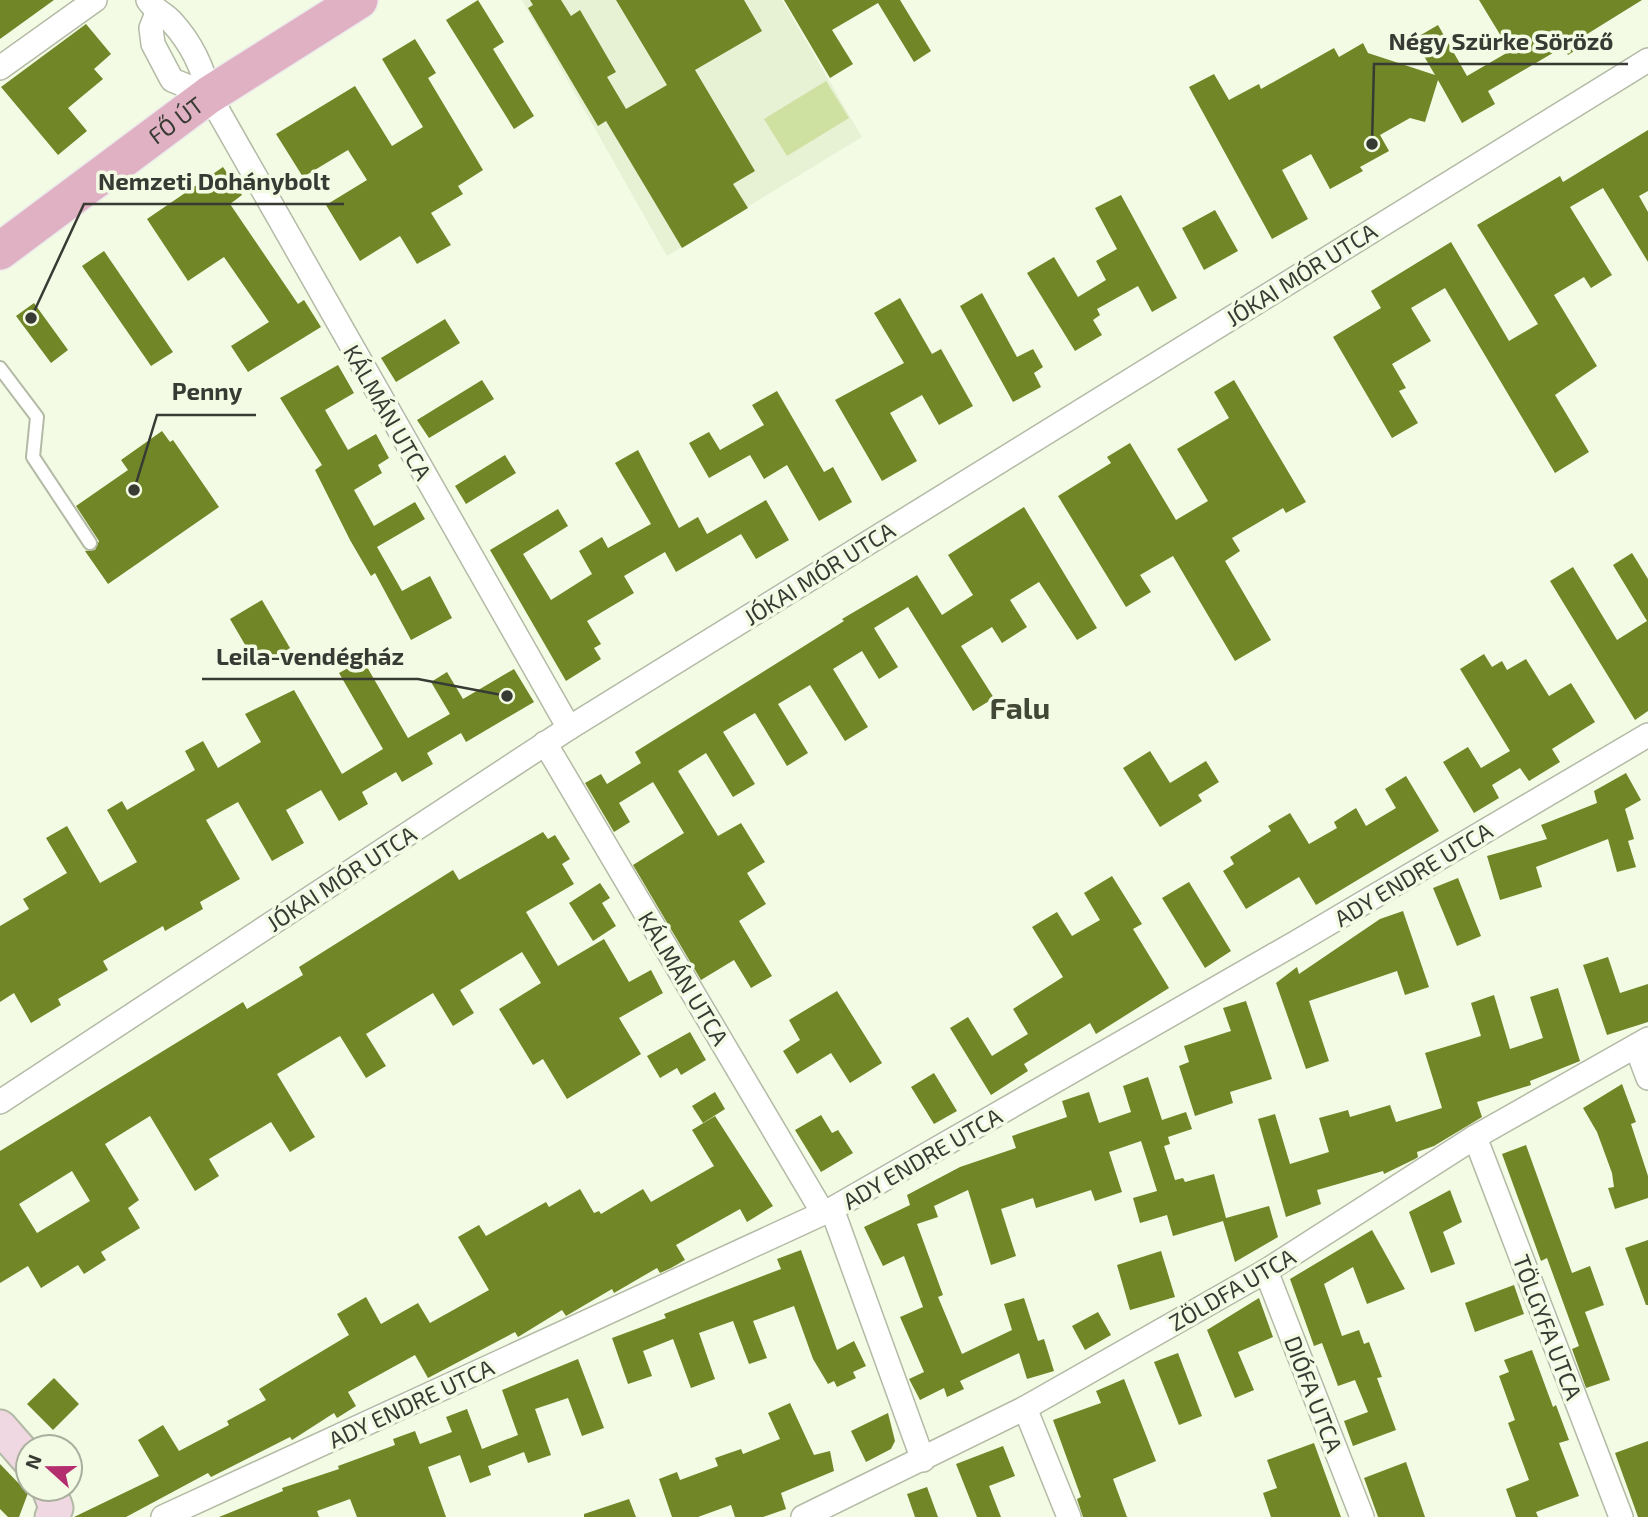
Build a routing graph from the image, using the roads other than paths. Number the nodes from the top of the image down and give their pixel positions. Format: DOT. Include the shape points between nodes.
graph roads {
  1 [pos="95,0"];
  2 [pos="359,0"];
  3 [pos="151,3"];
  4 [pos="1648,60"];
  5 [pos="0,68"];
  6 [pos="209,95"];
  7 [pos="0,251"];
  8 [pos="0,368"];
  9 [pos="90,543"];
  10 [pos="569,728"];
  11 [pos="1648,734"];
  12 [pos="545,743"];
  13 [pos="1642,1042"];
  14 [pos="1648,1077"];
  15 [pos="0,1102"];
  16 [pos="1475,1138"];
  17 [pos="828,1211"];
  18 [pos="1266,1271"];
  19 [pos="1025,1408"];
  20 [pos="0,1427"];
  21 [pos="14,1443"];
  22 [pos="923,1460"];
  23 [pos="163,1517"];
  24 [pos="803,1517"];
  25 [pos="1069,1517"];
  26 [pos="1362,1517"];
  27 [pos="1621,1517"];
  1 -- 5 [label="street"];
  2 -- 6 [label="main road, FŐ ÚT"];
  3 -- 6 [label="street, KÁLMÁN UTCA" via="172,21 202,65"];
  3 -- 6 [label="street" via="152,44 172,80"];
  4 -- 10 [label="street, JÓKAI MÓR UTCA"];
  6 -- 7 [label="main road, FŐ ÚT"];
  6 -- 10 [label="street, KÁLMÁN UTCA"];
  8 -- 9 [label="lane" via="37,417 33,457 42,475"];
  10 -- 12 [label="street, JÓKAI MÓR UTCA"];
  11 -- 17 [label="street, ADY ENDRE UTCA"];
  12 -- 15 [label="street, JÓKAI MÓR UTCA"];
  12 -- 17 [label="street, KÁLMÁN UTCA"];
  13 -- 14 [label="street"];
  13 -- 16 [label="street, ZÖLDFA UTCA"];
  16 -- 18 [label="street, ZÖLDFA UTCA"];
  16 -- 27 [label="street, TÖLGYFA UTCA"];
  17 -- 22 [label="street, KÁLMÁN UTCA"];
  17 -- 23 [label="street, ADY ENDRE UTCA"];
  18 -- 19 [label="street, ZÖLDFA UTCA"];
  18 -- 26 [label="street, DIÓFA UTCA"];
  19 -- 22 [label="street, ZÖLDFA UTCA"];
  19 -- 25 [label="street"];
  20 -- 21 [label="main road"];
  22 -- 24 [label="street, ZÖLDFA UTCA"];
}
